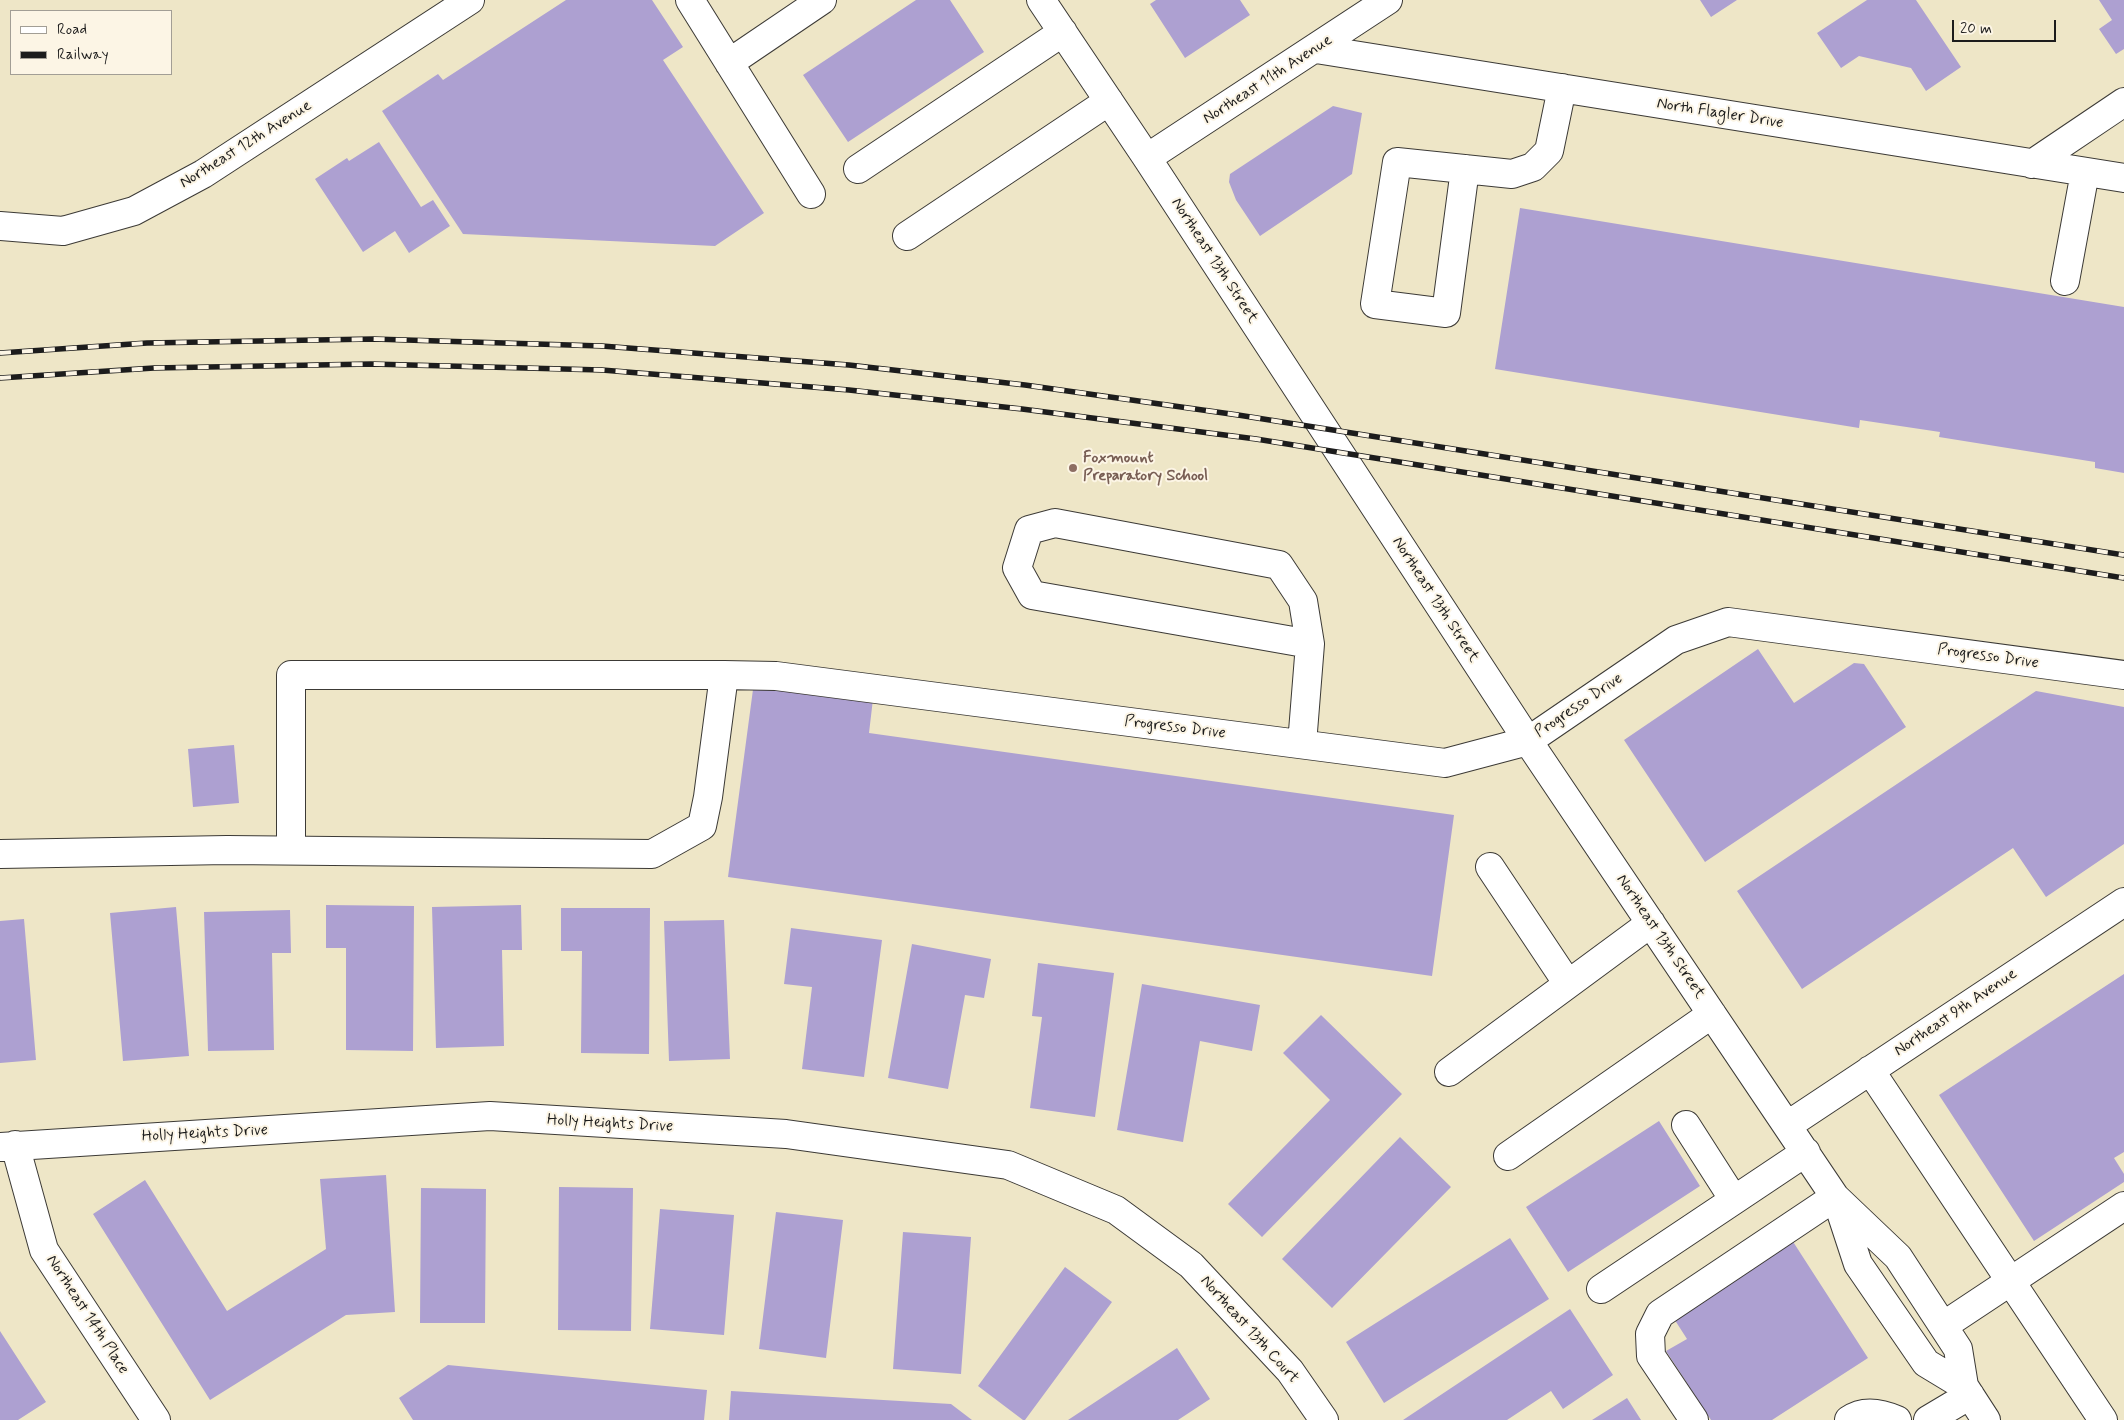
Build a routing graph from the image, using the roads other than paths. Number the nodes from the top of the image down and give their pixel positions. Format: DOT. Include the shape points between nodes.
graph roads {
  1 [pos="470,0"];
  2 [pos="690,0"];
  3 [pos="822,0"];
  4 [pos="1041,0"];
  5 [pos="1388,0"];
  6 [pos="1063,32"];
  7 [pos="1316,49"];
  8 [pos="729,63"];
  9 [pos="1562,88"];
  10 [pos="1109,101"];
  11 [pos="2124,102"];
  12 [pos="1147,158"];
  13 [pos="2032,164"];
  14 [pos="858,169"];
  15 [pos="1464,169"];
  16 [pos="2085,172"];
  17 [pos="2124,178"];
  18 [pos="810,194"];
  19 [pos="0,226"];
  20 [pos="907,236"];
  21 [pos="2066,281"];
  22 [pos="1310,644"];
  23 [pos="724,675"];
  24 [pos="2124,675"];
  25 [pos="1528,741"];
  26 [pos="1302,744"];
  27 [pos="291,850"];
  28 [pos="0,854"];
  29 [pos="1490,867"];
  30 [pos="2124,902"];
  31 [pos="1651,923"];
  32 [pos="1568,984"];
  33 [pos="1712,1014"];
  34 [pos="1870,1070"];
  35 [pos="1449,1072"];
  36 [pos="1686,1125"];
  37 [pos="1788,1125"];
  38 [pos="8,1146"];
  39 [pos="1806,1152"];
  40 [pos="1508,1156"];
  41 [pos="1835,1197"];
  42 [pos="1734,1200"];
  43 [pos="2124,1206"];
  44 [pos="1191,1265"];
  45 [pos="2010,1281"];
  46 [pos="1601,1289"];
  47 [pos="1943,1326"];
  48 [pos="1967,1391"];
  49 [pos="156,1420"];
  50 [pos="1324,1420"];
  51 [pos="1694,1420"];
  52 [pos="1849,1420"];
  53 [pos="1897,1420"];
  54 [pos="1928,1420"];
  55 [pos="1986,1420"];
  56 [pos="2102,1420"];
  1 -- 19 [label="street, Northeast 12th Avenue" via="203,174 134,211 63,231"];
  2 -- 8 [label="street"];
  3 -- 8 [label="street"];
  4 -- 6 [label="street, Northeast 13th Street"];
  5 -- 7 [label="street, Northeast 11th Avenue"];
  6 -- 10 [label="street, Northeast 13th Street"];
  6 -- 14 [label="street"];
  7 -- 9 [label="street, North Flagler Drive"];
  7 -- 12 [label="street, Northeast 11th Avenue"];
  8 -- 18 [label="street"];
  9 -- 13 [label="street, North Flagler Drive"];
  9 -- 15 [label="street" via="1549,151 1533,167 1512,174"];
  10 -- 12 [label="street, Northeast 13th Street"];
  10 -- 20 [label="street"];
  11 -- 13 [label="street"];
  12 -- 25 [label="street, Northeast 13th Street"];
  13 -- 16 [label="street, North Flagler Drive"];
  15 -- 15 [label="street" via="1397,162 1376,304 1446,313"];
  16 -- 17 [label="street, North Flagler Drive"];
  16 -- 21 [label="street"];
  22 -- 22 [label="street" via="1303,601 1279,565 1055,523 1029,530 1017,568 1032,595"];
  22 -- 26 [label="street"];
  23 -- 26 [label="street, Progresso Drive" via="776,676"];
  23 -- 27 [label="street" via="702,826 652,854"];
  23 -- 27 [label="street, Progresso Drive" via="291,675"];
  24 -- 25 [label="street, Progresso Drive" via="1728,622 1676,640"];
  25 -- 26 [label="street, Progresso Drive" via="1445,763"];
  25 -- 31 [label="street, Northeast 13th Street"];
  27 -- 28 [label="street"];
  29 -- 32 [label="street"];
  30 -- 34 [label="street, Northeast 9th Avenue"];
  31 -- 32 [label="street"];
  31 -- 33 [label="street, Northeast 13th Street"];
  32 -- 35 [label="street"];
  33 -- 37 [label="street, Northeast 13th Street"];
  33 -- 40 [label="street"];
  34 -- 37 [label="street, Northeast 9th Avenue"];
  34 -- 45 [label="street"];
  36 -- 42 [label="street"];
  37 -- 39 [label="street, Northeast 13th Street"];
  38 -- 44 [label="street, Holly Heights Drive" via="490,1116 786,1134 1008,1165 1116,1210"];
  38 -- 49 [label="street, Northeast 14th Place" via="44,1250"];
  39 -- 41 [label="street, Northeast 13th Street"];
  39 -- 42 [label="street"];
  41 -- 47 [label="street, Northeast 13th Street" via="1898,1257"];
  41 -- 48 [label="street, Northeast 13th Street" via="1858,1264 1926,1363"];
  41 -- 51 [label="street" via="1660,1314 1650,1334 1652,1356"];
  42 -- 46 [label="street"];
  43 -- 45 [label="street"];
  44 -- 50 [label="street, Northeast 13th Court" via="1290,1371"];
  45 -- 47 [label="street"];
  45 -- 56 [label="street"];
  47 -- 48 [label="street, Northeast 13th Street" via="1958,1348"];
  48 -- 54 [label="street"];
  48 -- 55 [label="street, Northeast 13th Street"];
  52 -- 53 [label="street" via="1856,1415 1882,1413"];
}
